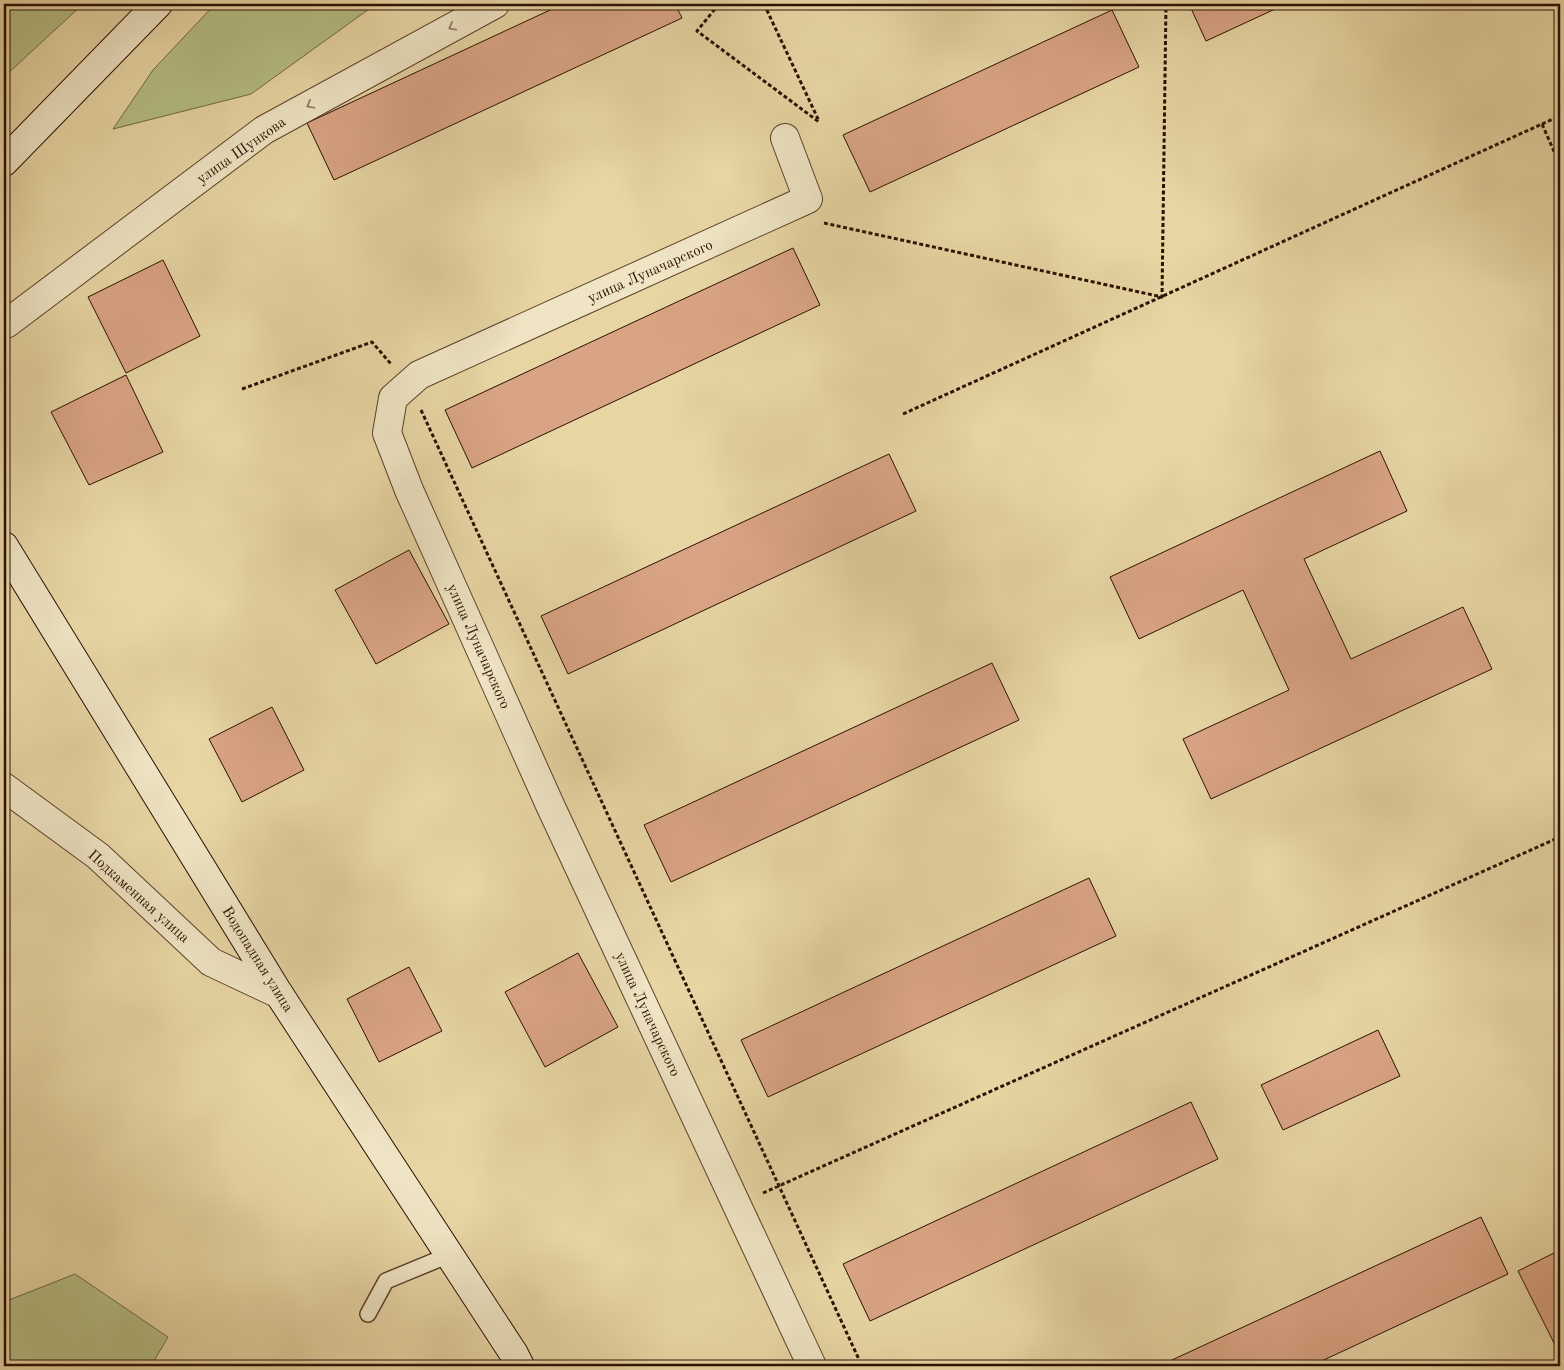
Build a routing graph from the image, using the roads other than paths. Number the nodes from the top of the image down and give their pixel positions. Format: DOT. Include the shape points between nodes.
graph roads {
  1 [pos="158,4"];
  2 [pos="495,4"];
  3 [pos="785,138"];
  4 [pos="4,162"];
  5 [pos="5,324"];
  6 [pos="4,546"];
  7 [pos="4,787"];
  8 [pos="279,994"];
  9 [pos="449,1255"];
  10 [pos="368,1314"];
  11 [pos="520,1366"];
  12 [pos="812,1366"];
  1 -- 4 [label="street"];
  2 -- 5 [label="street, улица Шункова, one-way" via="264,130"];
  3 -- 12 [label="street, улица Луначарского" via="808,199 419,375 394,398 387,433 409,490 554,814"];
  6 -- 8 [label="street, Водопадная улица"];
  7 -- 8 [label="street, Подкаменная улица" via="98,856 211,962"];
  8 -- 9 [label="street, Водопадная улица"];
  9 -- 10 [label="lane" via="386,1281"];
  9 -- 11 [label="street, Водопадная улица"];
}
